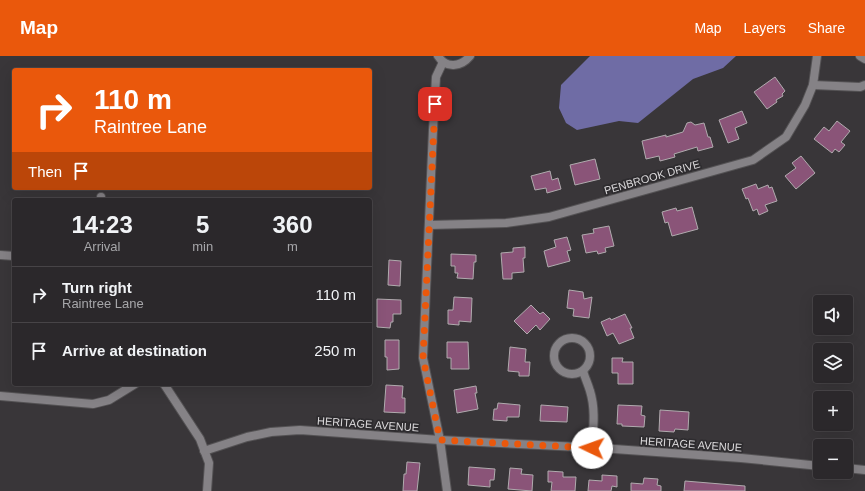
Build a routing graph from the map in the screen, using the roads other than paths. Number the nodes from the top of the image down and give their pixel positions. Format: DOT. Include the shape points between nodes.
graph roads {
  1 [pos="470,56"];
  2 [pos="817,56"];
  3 [pos="860,56"];
  4 [pos="440,59"];
  5 [pos="865,59"];
  6 [pos="813,85"];
  7 [pos="865,85"];
  8 [pos="429,225"];
  9 [pos="0,255"];
  10 [pos="12,256"];
  11 [pos="582,371"];
  12 [pos="131,386"];
  13 [pos="165,386"];
  14 [pos="0,396"];
  15 [pos="440,440"];
  16 [pos="592,448"];
  17 [pos="204,451"];
  18 [pos="813,465"];
  19 [pos="853,469"];
  20 [pos="865,470"];
  21 [pos="207,491"];
  22 [pos="447,491"];
  1 -- 4 [label="street" via="455,66 448,65"];
  2 -- 6 [label="street, PENBROOK DRIVE"];
  3 -- 5 [label="street"];
  4 -- 8 [label="street" via="436,77"];
  6 -- 7 [label="street" via="860,88"];
  6 -- 8 [label="street, PENBROOK DRIVE" via="805,105 786,137 753,160 549,217 506,223"];
  8 -- 15 [label="street" via="423,358"];
  9 -- 10 [label="street"];
  11 -- 11 [label="street" via="590,362 590,350 587,345 578,338 561,342 554,352 556,364 571,374"];
  11 -- 16 [label="street" via="591,392 594,416"];
  12 -- 14 [label="street" via="109,400 93,404"];
  13 -- 17 [label="street" via="200,439"];
  15 -- 16 [label="street, HERITAGE AVENUE"];
  15 -- 17 [label="street, HERITAGE AVENUE" via="300,430 271,432"];
  15 -- 22 [label="street"];
  16 -- 18 [label="street, HERITAGE AVENUE"];
  17 -- 21 [label="street" via="209,463"];
  19 -- 20 [label="street"];
}
